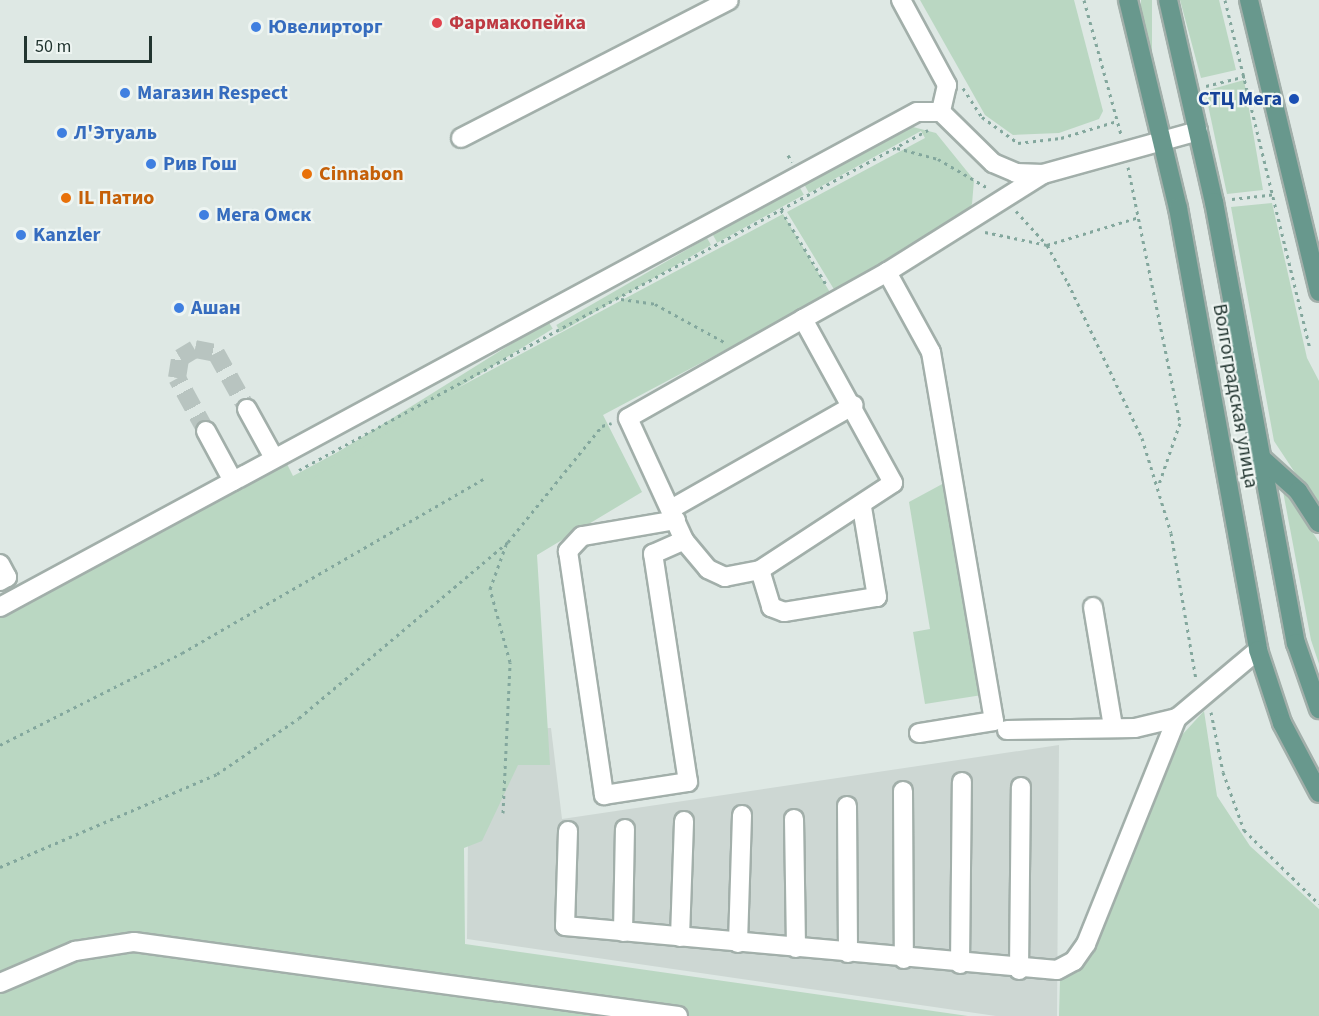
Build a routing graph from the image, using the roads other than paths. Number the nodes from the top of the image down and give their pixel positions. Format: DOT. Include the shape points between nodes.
graph roads {
  1 [pos="729,0"];
  2 [pos="901,0"];
  3 [pos="1128,0"];
  4 [pos="1168,0"];
  5 [pos="1249,0"];
  6 [pos="944,115"];
  7 [pos="1198,131"];
  8 [pos="461,138"];
  9 [pos="1163,140"];
  10 [pos="1043,174"];
  11 [pos="887,272"];
  12 [pos="1319,292"];
  13 [pos="803,319"];
  14 [pos="854,405"];
  15 [pos="247,409"];
  16 [pos="206,431"];
  17 [pos="1258,455"];
  18 [pos="274,458"];
  19 [pos="233,481"];
  20 [pos="862,507"];
  21 [pos="674,514"];
  22 [pos="1319,523"];
  23 [pos="684,540"];
  24 [pos="0,564"];
  25 [pos="760,570"];
  26 [pos="0,581"];
  27 [pos="0,607"];
  28 [pos="1093,607"];
  29 [pos="1258,650"];
  30 [pos="1319,709"];
  31 [pos="1177,718"];
  32 [pos="1113,727"];
  33 [pos="1008,730"];
  34 [pos="919,734"];
  35 [pos="962,782"];
  36 [pos="1021,787"];
  37 [pos="903,790"];
  38 [pos="1319,793"];
  39 [pos="847,806"];
  40 [pos="742,815"];
  41 [pos="794,819"];
  42 [pos="684,821"];
  43 [pos="625,829"];
  44 [pos="568,831"];
  45 [pos="622,932"];
  46 [pos="680,937"];
  47 [pos="738,943"];
  48 [pos="796,948"];
  49 [pos="848,953"];
  50 [pos="904,959"];
  51 [pos="960,964"];
  52 [pos="1019,970"];
  53 [pos="0,983"];
  54 [pos="678,1016"];
  1 -- 8 [label="street"];
  2 -- 6 [label="street" via="947,86"];
  3 -- 9 [label="main road, Волгоградская улица"];
  4 -- 7 [label="main road, Волгоградская улица"];
  5 -- 12 [label="main road"];
  6 -- 10 [label="street" via="993,163 1016,173"];
  6 -- 18 [label="street" via="917,112"];
  7 -- 9 [label="street"];
  7 -- 17 [label="main road, Волгоградская улица"];
  9 -- 10 [label="street"];
  9 -- 29 [label="main road, Волгоградская улица"];
  10 -- 11 [label="street"];
  11 -- 13 [label="street"];
  11 -- 34 [label="street" via="931,352 994,721"];
  13 -- 14 [label="street"];
  13 -- 21 [label="street" via="628,418"];
  14 -- 20 [label="street" via="893,483"];
  14 -- 21 [label="street"];
  15 -- 18 [label="street"];
  16 -- 19 [label="street"];
  17 -- 22 [label="main road" via="1298,491"];
  17 -- 30 [label="main road, Волгоградская улица" via="1296,643"];
  18 -- 19 [label="street"];
  19 -- 27 [label="street"];
  20 -- 25 [label="street"];
  20 -- 25 [label="street" via="877,597 784,612 771,607"];
  21 -- 23 [label="street"];
  21 -- 23 [label="street" via="582,536 568,551 604,795 688,782 653,554"];
  23 -- 25 [label="street" via="708,569 725,577"];
  24 -- 26 [label="street" via="7,577"];
  28 -- 32 [label="street"];
  29 -- 31 [label="street" via="1201,693"];
  29 -- 38 [label="main road, Волгоградская улица" via="1282,723"];
  31 -- 32 [label="street"];
  31 -- 52 [label="street" via="1086,944 1074,961 1058,970"];
  32 -- 33 [label="street"];
  35 -- 51 [label="street"];
  36 -- 52 [label="street"];
  37 -- 50 [label="street"];
  39 -- 49 [label="street"];
  40 -- 47 [label="street"];
  41 -- 48 [label="street"];
  42 -- 46 [label="street"];
  43 -- 45 [label="street"];
  44 -- 45 [label="street" via="565,926"];
  45 -- 46 [label="street"];
  46 -- 47 [label="street"];
  47 -- 48 [label="street"];
  48 -- 49 [label="street"];
  49 -- 50 [label="street"];
  50 -- 51 [label="street"];
  51 -- 52 [label="street"];
  53 -- 54 [label="street" via="75,951 134,942"];
}
